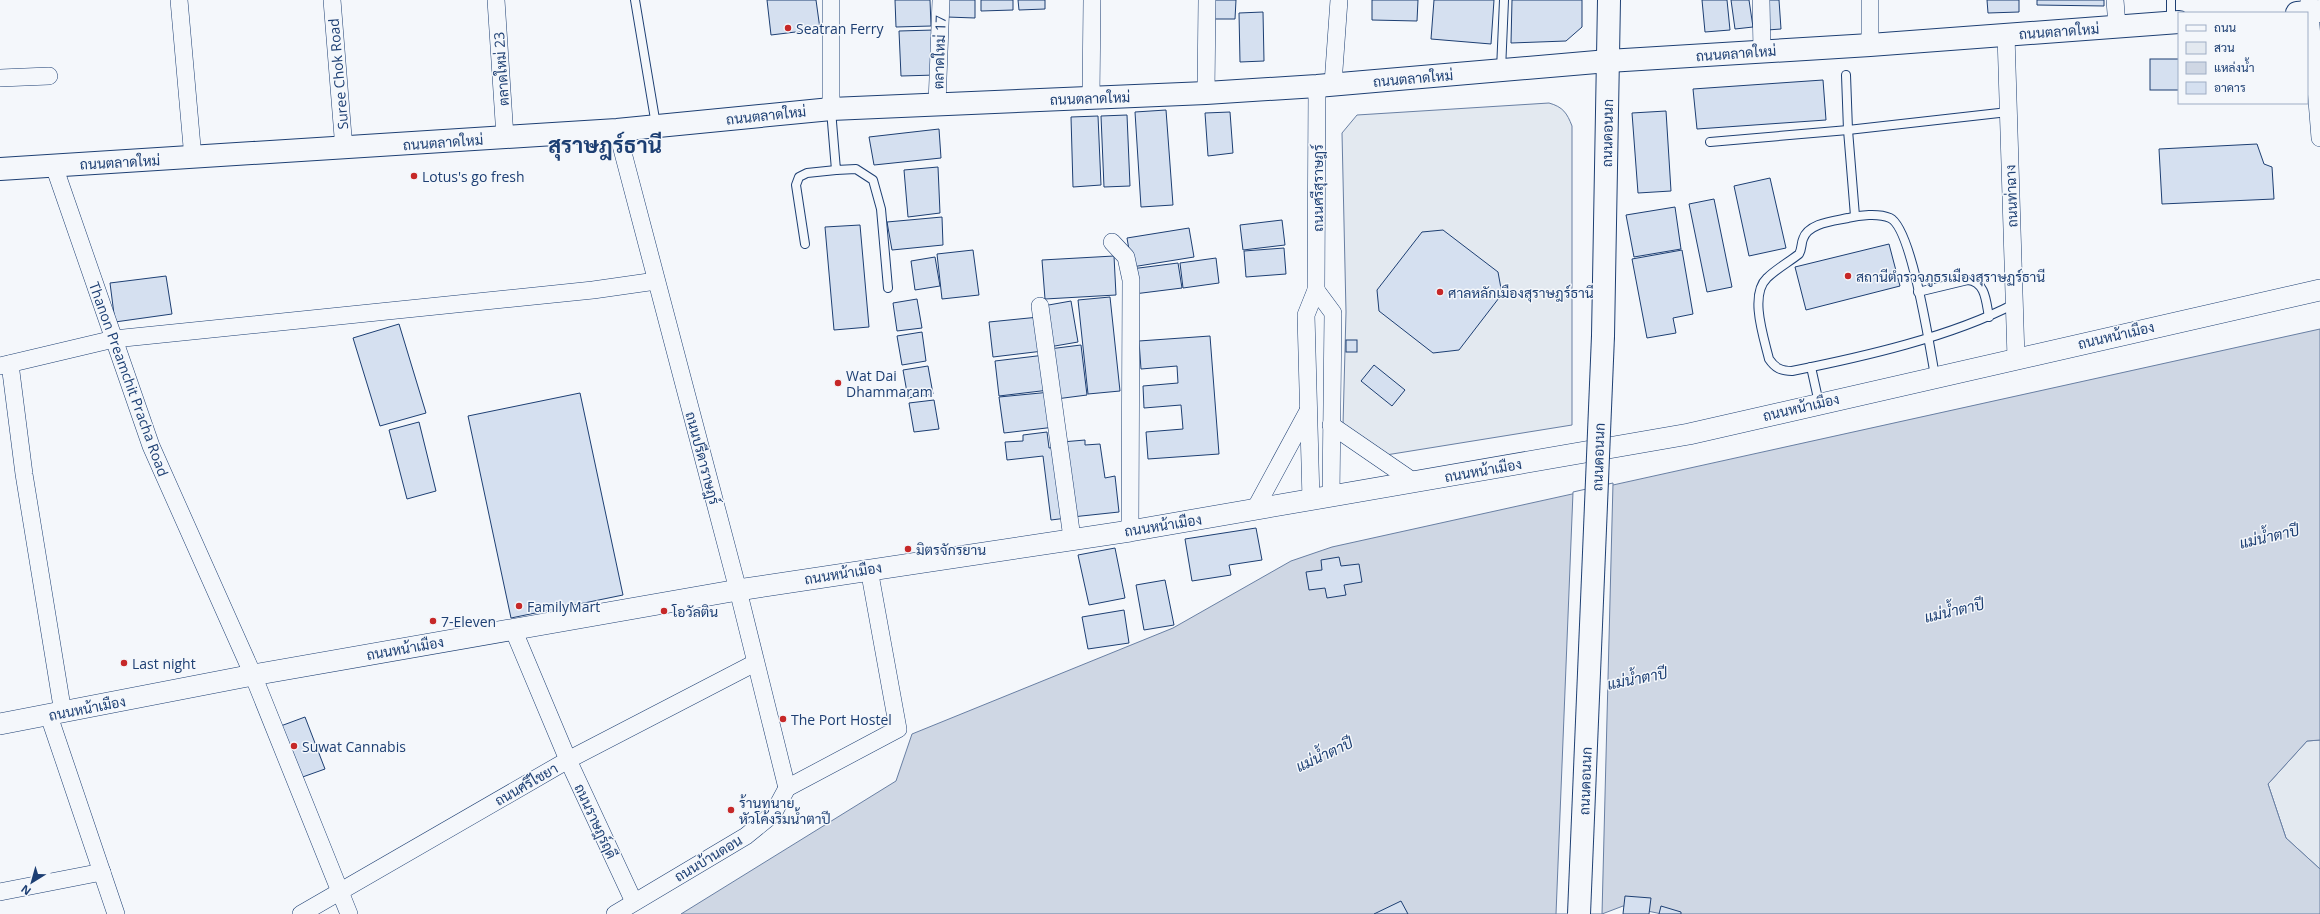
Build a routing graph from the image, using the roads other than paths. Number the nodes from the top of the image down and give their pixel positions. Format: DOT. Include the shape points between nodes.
graph roads {
  1 [pos="180,0"];
  2 [pos="332,0"];
  3 [pos="496,0"];
  4 [pos="635,0"];
  5 [pos="831,0"];
  6 [pos="941,0"];
  7 [pos="1092,0"];
  8 [pos="1207,0"];
  9 [pos="1339,0"];
  10 [pos="1504,0"];
  11 [pos="1609,0"];
  12 [pos="1761,0"];
  13 [pos="1870,0"];
  14 [pos="2115,0"];
  15 [pos="2171,0"];
  16 [pos="2309,9"];
  17 [pos="2175,22"];
  18 [pos="2117,26"];
  19 [pos="2006,35"];
  20 [pos="1870,45"];
  21 [pos="1762,51"];
  22 [pos="1608,61"];
  23 [pos="1501,70"];
  24 [pos="1846,75"];
  25 [pos="49,76"];
  26 [pos="0,78"];
  27 [pos="1325,85"];
  28 [pos="1206,93"];
  29 [pos="1091,98"];
  30 [pos="938,104"];
  31 [pos="831,109"];
  32 [pos="2008,112"];
  33 [pos="656,126"];
  34 [pos="617,130"];
  35 [pos="1848,130"];
  36 [pos="505,138"];
  37 [pos="2320,138"];
  38 [pos="1710,142"];
  39 [pos="344,149"];
  40 [pos="193,158"];
  41 [pos="54,166"];
  42 [pos="0,169"];
  43 [pos="836,170"];
  44 [pos="1855,216"];
  45 [pos="1112,242"];
  46 [pos="806,244"];
  47 [pos="656,281"];
  48 [pos="888,288"];
  49 [pos="1316,290"];
  50 [pos="2320,290"];
  51 [pos="1918,292"];
  52 [pos="2014,304"];
  53 [pos="1040,306"];
  54 [pos="1989,317"];
  55 [pos="1928,337"];
  56 [pos="114,339"];
  57 [pos="2016,358"];
  58 [pos="5,365"];
  59 [pos="1811,367"];
  60 [pos="1935,376"];
  61 [pos="1819,403"];
  62 [pos="1309,410"];
  63 [pos="1331,425"];
  64 [pos="1414,482"];
  65 [pos="1331,496"];
  66 [pos="1311,500"];
  67 [pos="1255,509"];
  68 [pos="1130,531"];
  69 [pos="1072,538"];
  70 [pos="869,569"];
  71 [pos="738,590"];
  72 [pos="513,629"];
  73 [pos="755,663"];
  74 [pos="253,675"];
  75 [pos="56,715"];
  76 [pos="0,724"];
  77 [pos="568,760"];
  78 [pos="787,788"];
  79 [pos="102,872"];
  80 [pos="0,892"];
  81 [pos="340,892"];
  82 [pos="634,902"];
  83 [pos="116,914"];
  84 [pos="301,914"];
  85 [pos="350,914"];
  86 [pos="615,914"];
  87 [pos="1579,914"];
  1 -- 40 [label="street"];
  2 -- 39 [label="street, Suree Chok Road"];
  3 -- 36 [label="street, ตลาดใหม่ 23"];
  4 -- 33 [label="lane"];
  5 -- 31 [label="street"];
  6 -- 30 [label="street, ตลาดใหม่ 17"];
  7 -- 29 [label="street"];
  8 -- 28 [label="street"];
  9 -- 27 [label="street, ถนนศรีสุราษฎร์"];
  10 -- 23 [label="lane"];
  11 -- 22 [label="main road, ถนนดอนนก"];
  12 -- 21 [label="street"];
  13 -- 20 [label="street"];
  14 -- 18 [label="street"];
  15 -- 17 [label="lane"];
  16 -- 37 [label="street"];
  17 -- 18 [label="main road, ถนนตลาดใหม่"];
  18 -- 19 [label="main road, ถนนตลาดใหม่"];
  19 -- 20 [label="main road, ถนนตลาดใหม่"];
  19 -- 32 [label="street, ถนนท่าฉาง"];
  20 -- 21 [label="main road, ถนนตลาดใหม่"];
  21 -- 22 [label="main road, ถนนตลาดใหม่"];
  22 -- 23 [label="main road, ถนนตลาดใหม่"];
  22 -- 87 [label="main road, ถนนดอนนก, bridge" via="1603,336"];
  23 -- 27 [label="main road, ถนนตลาดใหม่"];
  24 -- 35 [label="lane"];
  25 -- 26 [label="street"];
  27 -- 28 [label="main road, ถนนตลาดใหม่"];
  27 -- 49 [label="street, ถนนศรีสุราษฎร์"];
  28 -- 29 [label="main road, ถนนตลาดใหม่"];
  29 -- 30 [label="main road, ถนนตลาดใหม่"];
  30 -- 31 [label="main road, ถนนตลาดใหม่"];
  31 -- 33 [label="main road, ถนนตลาดใหม่"];
  31 -- 43 [label="lane"];
  32 -- 35 [label="lane"];
  32 -- 52 [label="street, ถนนท่าฉาง"];
  33 -- 34 [label="main road, ถนนตลาดใหม่"];
  34 -- 36 [label="main road, ถนนตลาดใหม่"];
  34 -- 47 [label="street, ถนนปรีดาราษฎร์"];
  35 -- 38 [label="lane"];
  35 -- 44 [label="lane"];
  36 -- 39 [label="main road, ถนนตลาดใหม่"];
  39 -- 40 [label="main road, ถนนตลาดใหม่"];
  40 -- 41 [label="main road, ถนนตลาดใหม่"];
  41 -- 42 [label="main road, ถนนตลาดใหม่"];
  41 -- 56 [label="street, Thanon Preamchit Pracha Road"];
  43 -- 46 [label="lane" via="807,173 799,177 796,185"];
  43 -- 48 [label="lane" via="856,169 873,180 881,209"];
  44 -- 51 [label="lane" via="1882,216 1898,224 1904,235"];
  44 -- 59 [label="lane" via="1811,229 1803,239 1799,254 1761,285 1758,302 1769,359 1774,366 1784,371"];
  45 -- 68 [label="street" via="1126,257 1131,280"];
  47 -- 56 [label="street" via="593,290"];
  47 -- 71 [label="street, ถนนปรีดาราษฎร์"];
  49 -- 62 [label="street, ถนนศรีสุราษฎร์" via="1306,315"];
  49 -- 63 [label="street" via="1333,313"];
  50 -- 57 [label="street, ถนนหน้าเมือง"];
  51 -- 54 [label="lane" via="1968,280 1975,281 1980,284 1984,293"];
  51 -- 55 [label="lane"];
  52 -- 54 [label="lane"];
  52 -- 57 [label="street, ถนนท่าฉาง"];
  53 -- 69 [label="street"];
  54 -- 55 [label="lane"];
  55 -- 59 [label="lane"];
  55 -- 60 [label="lane"];
  56 -- 58 [label="street"];
  56 -- 74 [label="street, Thanon Preamchit Pracha Road" via="151,446"];
  57 -- 60 [label="street, ถนนหน้าเมือง"];
  58 -- 75 [label="street" via="24,474"];
  59 -- 61 [label="lane"];
  60 -- 61 [label="street, ถนนหน้าเมือง"];
  61 -- 64 [label="street, ถนนหน้าเมือง" via="1689,434"];
  62 -- 66 [label="street, ถนนศรีสุราษฎร์"];
  62 -- 67 [label="street"];
  63 -- 64 [label="street"];
  63 -- 65 [label="street"];
  64 -- 65 [label="street, ถนนหน้าเมือง"];
  65 -- 66 [label="street, ถนนหน้าเมือง"];
  66 -- 67 [label="street, ถนนหน้าเมือง"];
  67 -- 68 [label="street, ถนนหน้าเมือง"];
  68 -- 69 [label="street, ถนนหน้าเมือง"];
  69 -- 70 [label="street, ถนนหน้าเมือง"];
  70 -- 71 [label="street, ถนนหน้าเมือง"];
  70 -- 78 [label="street" via="898,729"];
  71 -- 72 [label="street, ถนนหน้าเมือง"];
  71 -- 73 [label="street, ถนนปรีดาราษฎร์"];
  72 -- 74 [label="street, ถนนหน้าเมือง"];
  72 -- 77 [label="street, ถนนราษฎร์ฤดี"];
  73 -- 77 [label="street, ถนนศรีไชยา"];
  73 -- 78 [label="street, ถนนปรีดาราษฎร์"];
  74 -- 75 [label="street, ถนนหน้าเมือง"];
  74 -- 81 [label="street, Thanon Preamchit Pracha Road"];
  75 -- 76 [label="street, ถนนหน้าเมือง"];
  75 -- 79 [label="street"];
  77 -- 81 [label="street, ถนนศรีไชยา"];
  77 -- 82 [label="street, ถนนราษฎร์ฤดี"];
  78 -- 82 [label="street, ถนนบ้านดอน" via="773,814 746,836"];
  79 -- 80 [label="street"];
  79 -- 83 [label="street"];
  81 -- 84 [label="street, ถนนศรีไชยา"];
  81 -- 85 [label="street, Thanon Preamchit Pracha Road"];
  82 -- 86 [label="street, ถนนบ้านดอน"];
}
